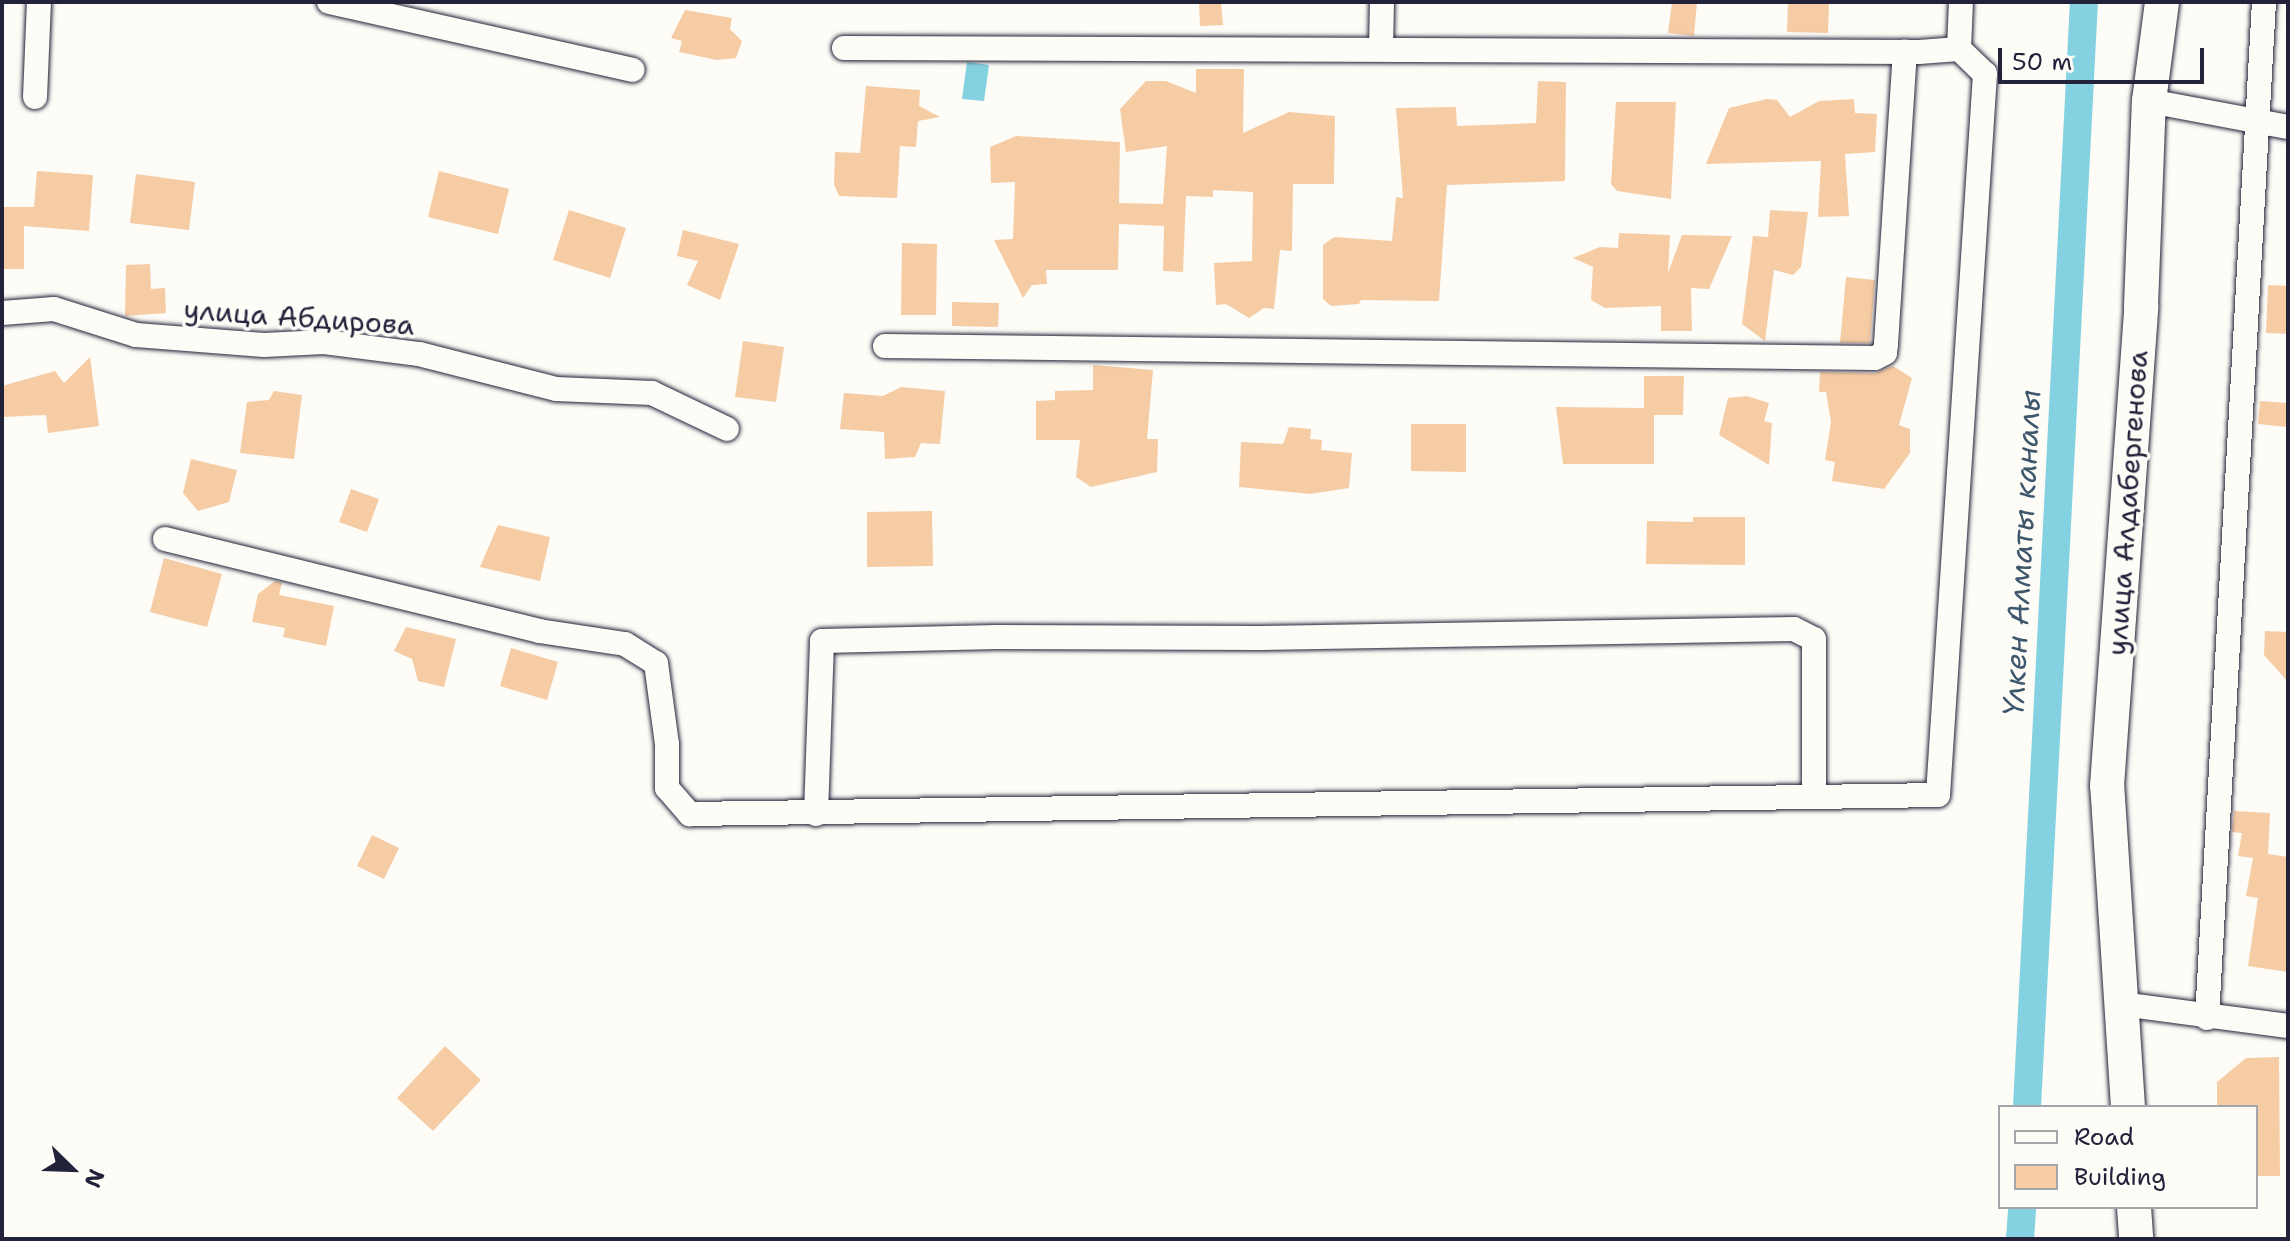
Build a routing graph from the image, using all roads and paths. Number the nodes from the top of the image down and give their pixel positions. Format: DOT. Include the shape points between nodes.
graph roads {
  1 [pos="39,2"];
  2 [pos="329,2"];
  3 [pos="1382,2"];
  4 [pos="1961,2"];
  5 [pos="2162,2"];
  6 [pos="2264,2"];
  7 [pos="844,48"];
  8 [pos="1381,49"];
  9 [pos="1959,49"];
  10 [pos="1905,52"];
  11 [pos="632,70"];
  12 [pos="35,97"];
  13 [pos="2149,101"];
  14 [pos="2255,124"];
  15 [pos="2288,127"];
  16 [pos="2,313"];
  17 [pos="885,346"];
  18 [pos="727,429"];
  19 [pos="165,539"];
  20 [pos="1814,797"];
  21 [pos="816,814"];
  22 [pos="2121,1004"];
  23 [pos="2207,1018"];
  24 [pos="2288,1026"];
  25 [pos="2128,1105"];
  26 [pos="2134,1209"];
  27 [pos="2136,1239"];
  1 -- 12 [label="street"];
  2 -- 11 [label="street"];
  3 -- 8 [label="street"];
  4 -- 9 [label="street"];
  5 -- 13 [label="main road, улица Алдабергенова"];
  6 -- 14 [label="street"];
  7 -- 8 [label="street"];
  8 -- 10 [label="street"];
  9 -- 10 [label="street"];
  9 -- 20 [label="street" via="1985,74 1938,795"];
  10 -- 17 [label="street" via="1886,344 1885,353 1875,358"];
  13 -- 14 [label="street"];
  13 -- 22 [label="main road, улица Алдабергенова" via="2141,306 2107,786"];
  14 -- 15 [label="street"];
  14 -- 23 [label="street"];
  16 -- 18 [label="street, улица Абдирова" via="54,309 136,335 264,345 324,342 419,354 556,389 652,393"];
  19 -- 21 [label="street" via="539,631 625,644 656,663 667,788 690,814"];
  20 -- 21 [label="street"];
  20 -- 21 [label="street" via="1814,639 1794,629 997,637 822,641"];
  22 -- 23 [label="street"];
  22 -- 25 [label="main road, улица Алдабергенова"];
  23 -- 24 [label="street"];
  26 -- 27 [label="main road"];
}
